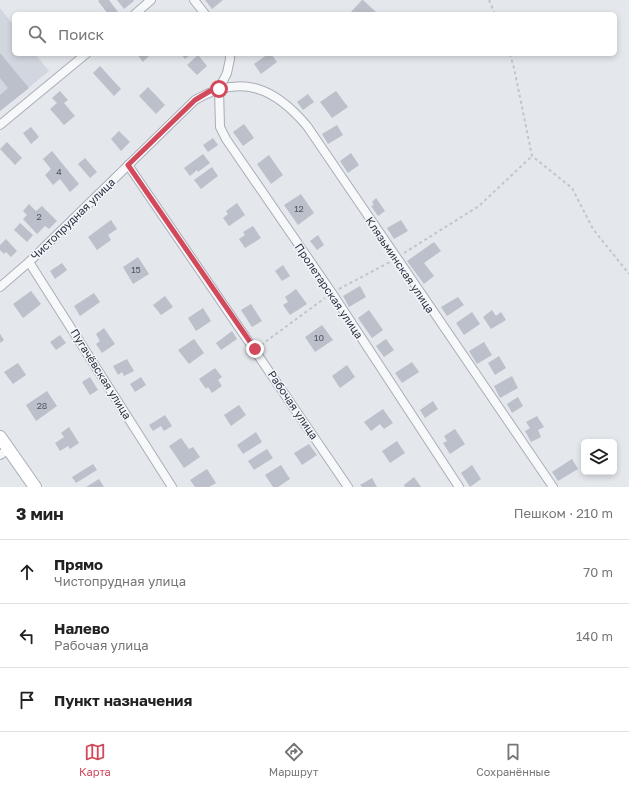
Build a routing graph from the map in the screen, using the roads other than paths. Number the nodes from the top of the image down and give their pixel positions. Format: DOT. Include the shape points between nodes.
graph roads {
  1 [pos="194,0"];
  2 [pos="149,1"];
  3 [pos="137,12"];
  4 [pos="203,12"];
  5 [pos="84,56"];
  6 [pos="230,56"];
  7 [pos="219,89"];
  8 [pos="0,125"];
  9 [pos="128,165"];
  10 [pos="29,262"];
  11 [pos="0,287"];
  12 [pos="0,437"];
  13 [pos="4,452"];
  14 [pos="35,487"];
  15 [pos="172,487"];
  16 [pos="348,487"];
  17 [pos="459,487"];
  18 [pos="553,487"];
  1 -- 4 [label="street"];
  2 -- 3 [label="street"];
  5 -- 8 [label="street"];
  6 -- 7 [label="street" via="227,73"];
  7 -- 9 [label="street, Чистопрудная улица" via="195,100"];
  7 -- 17 [label="street, Пролетарская улица" via="220,127 226,139 332,293"];
  7 -- 18 [label="street, Клязьминская улица" via="253,87 279,98 293,110"];
  9 -- 10 [label="street, Чистопрудная улица"];
  9 -- 16 [label="street, Рабочая улица"];
  10 -- 11 [label="street, Чистопрудная улица"];
  10 -- 15 [label="street, Пугачёвская улица"];
  12 -- 13 [label="street"];
  13 -- 14 [label="street"];
}
